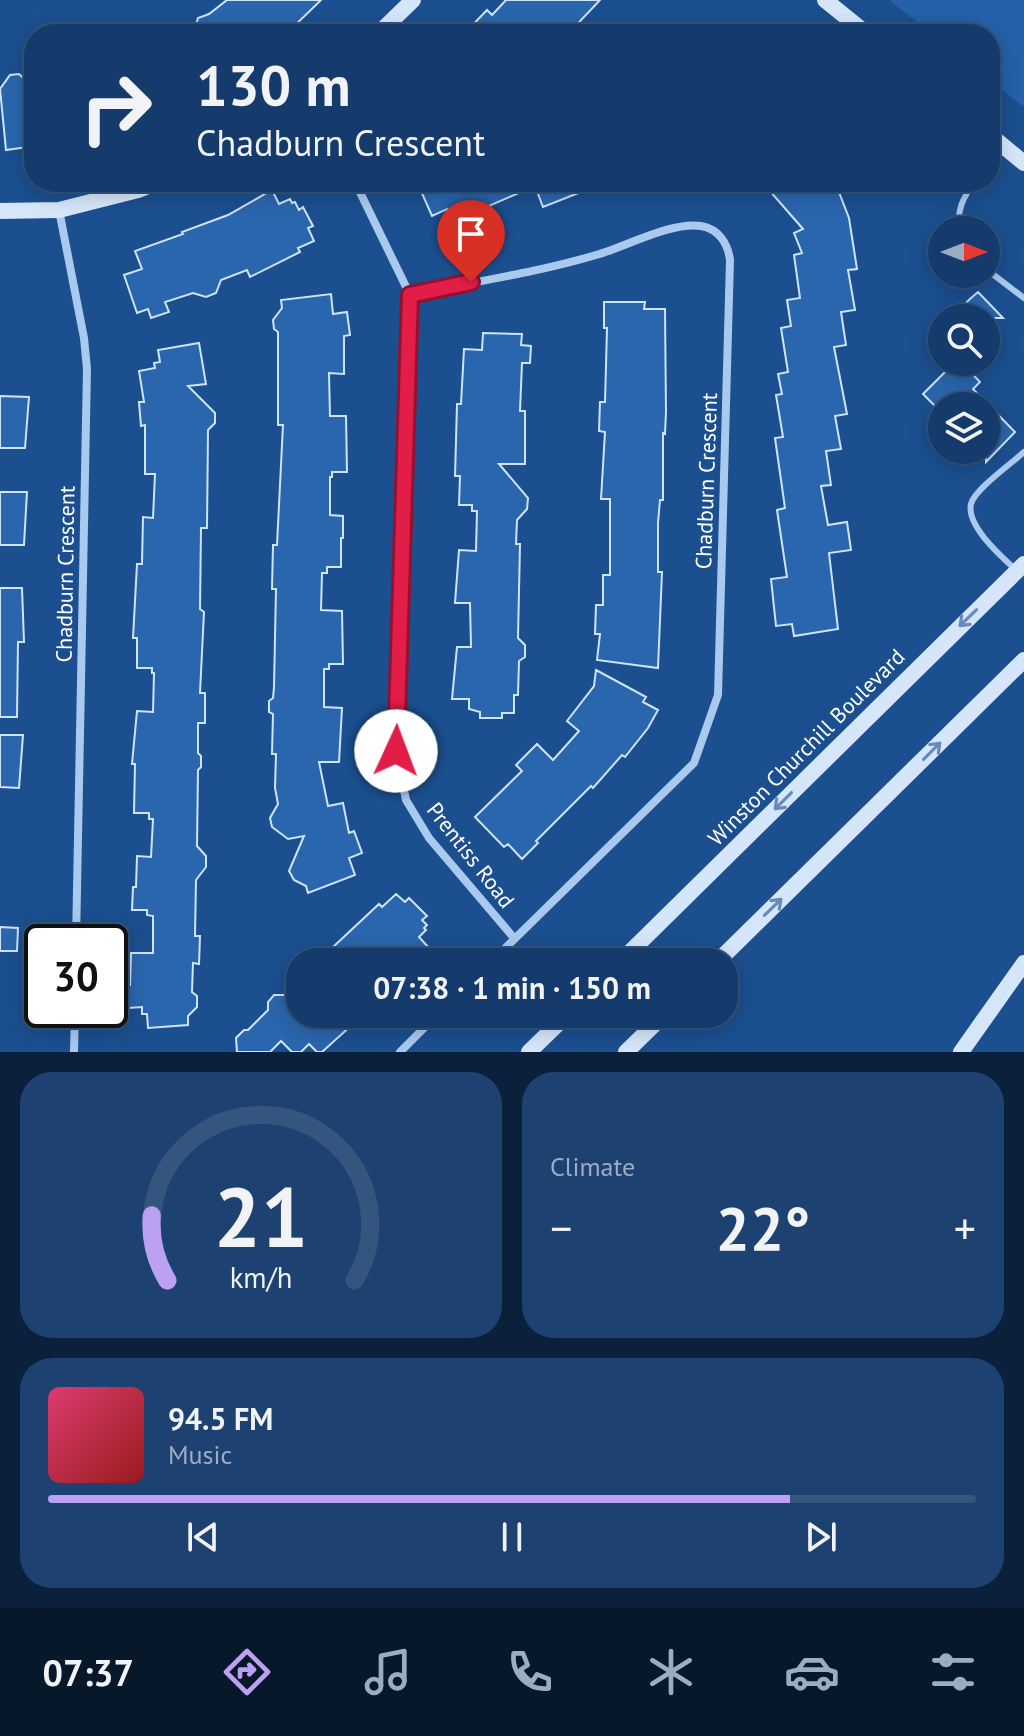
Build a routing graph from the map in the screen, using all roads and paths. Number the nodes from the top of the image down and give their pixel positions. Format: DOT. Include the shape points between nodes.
graph roads {
  1 [pos="413,0"];
  2 [pos="825,0"];
  3 [pos="388,24"];
  4 [pos="855,24"];
  5 [pos="1000,144"];
  6 [pos="1005,148"];
  7 [pos="1000,154"];
  8 [pos="1024,163"];
  9 [pos="130,192"];
  10 [pos="360,192"];
  11 [pos="967,192"];
  12 [pos="59,210"];
  13 [pos="0,211"];
  14 [pos="957,216"];
  15 [pos="1000,280"];
  16 [pos="410,295"];
  17 [pos="1024,298"];
  18 [pos="1024,452"];
  19 [pos="1020,567"];
  20 [pos="1024,660"];
  21 [pos="76,924"];
  22 [pos="514,938"];
  23 [pos="504,948"];
  24 [pos="634,948"];
  25 [pos="731,948"];
  26 [pos="1024,963"];
  27 [pos="75,1028"];
  28 [pos="424,1028"];
  29 [pos="554,1028"];
  30 [pos="651,1028"];
  31 [pos="74,1052"];
  32 [pos="400,1052"];
  33 [pos="529,1052"];
  34 [pos="626,1052"];
  35 [pos="961,1052"];
  1 -- 3 [label="main road"];
  2 -- 4 [label="main road"];
  5 -- 6 [label="main road"];
  6 -- 7 [label="lane"];
  6 -- 8 [label="main road"];
  9 -- 12 [label="main road"];
  10 -- 16 [label="street, Prentiss Road"];
  11 -- 14 [label="lane"];
  12 -- 13 [label="main road"];
  12 -- 21 [label="street, Chadburn Crescent" via="87,369"];
  15 -- 17 [label="lane"];
  16 -- 22 [label="street, Prentiss Road" via="396,751 406,800 429,838"];
  16 -- 22 [label="street, Chadburn Crescent" via="594,256 693,225 716,232 729,252 718,695 711,721 694,763"];
  18 -- 19 [label="lane" via="971,505 983,536"];
  19 -- 24 [label="main road, Winston Churchill Boulevard, one-way"];
  25 -- 20 [label="main road, one-way"];
  22 -- 23 [label="street, Chadburn Crescent"];
  26 -- 35 [label="main road"];
  27 -- 31 [label="street"];
  28 -- 32 [label="street"];
  29 -- 33 [label="main road"];
  30 -- 34 [label="main road"];
}
